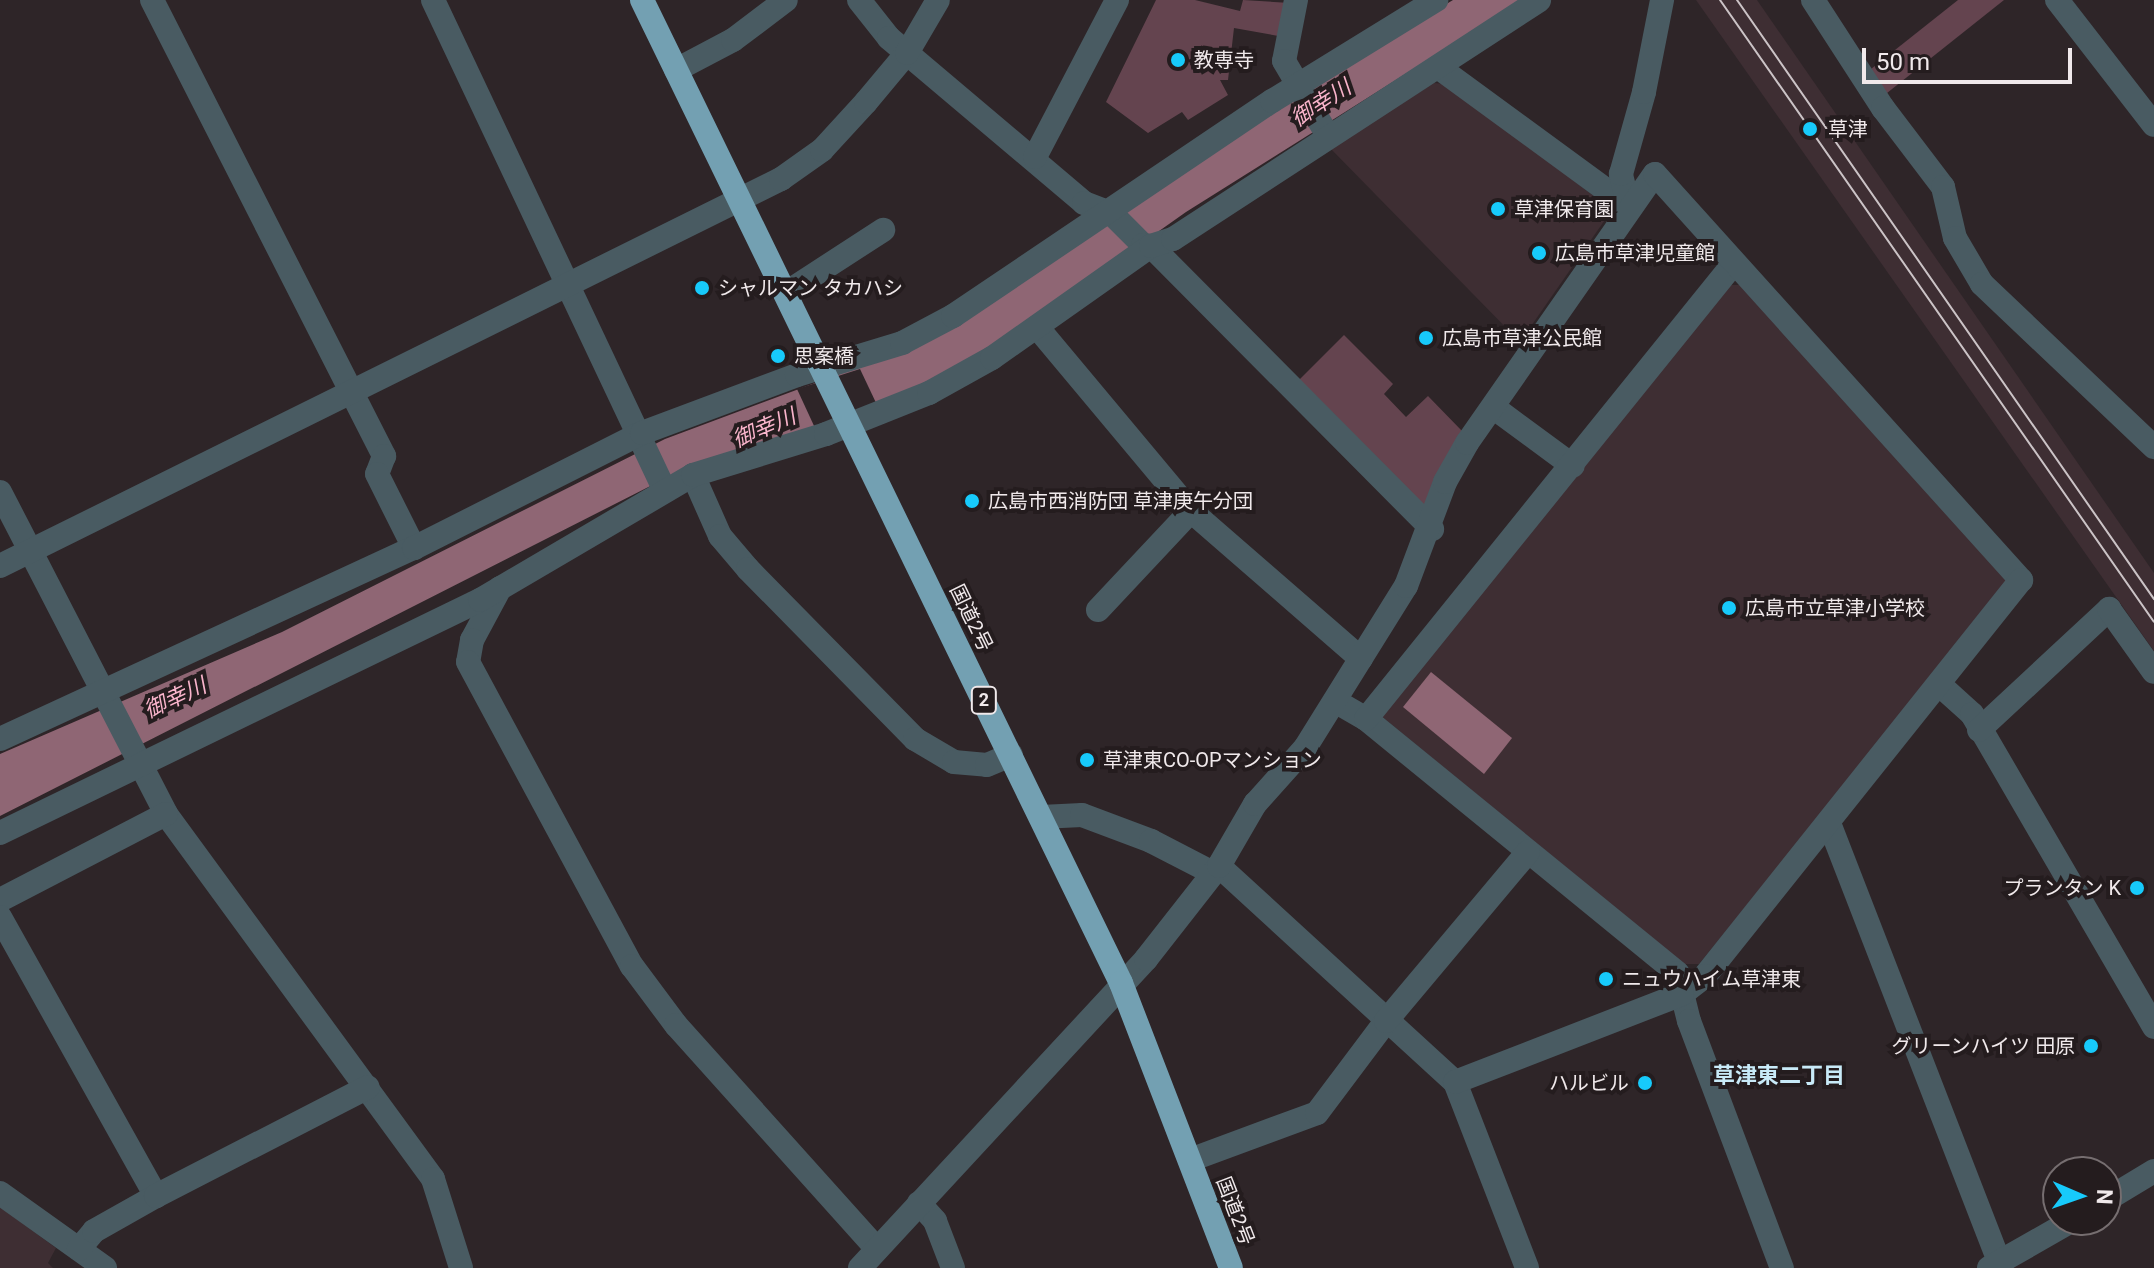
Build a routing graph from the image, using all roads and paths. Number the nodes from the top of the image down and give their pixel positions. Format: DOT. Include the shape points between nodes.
graph roads {
  1 [pos="152,0"];
  2 [pos="433,0"];
  3 [pos="642,0"];
  4 [pos="786,0"];
  5 [pos="859,0"];
  6 [pos="938,0"];
  7 [pos="1117,0"];
  8 [pos="1296,0"];
  9 [pos="1436,0"];
  10 [pos="1539,0"];
  11 [pos="1662,0"];
  12 [pos="1813,0"];
  13 [pos="2057,0"];
  14 [pos="907,53"];
  15 [pos="1438,67"];
  16 [pos="676,70"];
  17 [pos="1298,88"];
  18 [pos="2154,125"];
  19 [pos="1326,133"];
  20 [pos="1035,157"];
  21 [pos="741,201"];
  22 [pos="1629,207"];
  23 [pos="1107,213"];
  24 [pos="883,230"];
  25 [pos="1147,246"];
  26 [pos="1734,263"];
  27 [pos="570,286"];
  28 [pos="786,293"];
  29 [pos="1037,327"];
  30 [pos="826,374"];
  31 [pos="353,393"];
  32 [pos="1493,407"];
  33 [pos="848,421"];
  34 [pos="644,440"];
  35 [pos="2154,447"];
  36 [pos="1573,466"];
  37 [pos="693,475"];
  38 [pos="664,487"];
  39 [pos="0,492"];
  40 [pos="1191,511"];
  41 [pos="1432,529"];
  42 [pos="414,548"];
  43 [pos="30,550"];
  44 [pos="0,566"];
  45 [pos="500,588"];
  46 [pos="1098,610"];
  47 [pos="1361,659"];
  48 [pos="2154,672"];
  49 [pos="1941,686"];
  50 [pos="106,696"];
  51 [pos="1335,701"];
  52 [pos="1366,719"];
  53 [pos="1979,730"];
  54 [pos="0,739"];
  55 [pos="1011,755"];
  56 [pos="137,758"];
  57 [pos="166,814"];
  58 [pos="1041,817"];
  59 [pos="1829,823"];
  60 [pos="0,833"];
  61 [pos="1528,852"];
  62 [pos="1216,869"];
  63 [pos="0,900"];
  64 [pos="0,917"];
  65 [pos="1121,983"];
  66 [pos="1682,994"];
  67 [pos="1386,1021"];
  68 [pos="2154,1027"];
  69 [pos="1455,1082"];
  70 [pos="368,1087"];
  71 [pos="1190,1160"];
  72 [pos="2154,1171"];
  73 [pos="2122,1190"];
  74 [pos="0,1193"];
  75 [pos="156,1196"];
  76 [pos="919,1203"];
  77 [pos="2047,1236"];
  78 [pos="79,1249"];
  79 [pos="877,1249"];
  80 [pos="1997,1267"];
  81 [pos="105,1268"];
  82 [pos="461,1268"];
  83 [pos="860,1268"];
  84 [pos="953,1268"];
  85 [pos="1231,1268"];
  86 [pos="1527,1268"];
  87 [pos="1782,1268"];
  1 -- 31 [label="street"];
  2 -- 27 [label="street"];
  3 -- 16 [label="highway, 国道2号 / 2"];
  4 -- 16 [label="street" via="733,40"];
  5 -- 14 [label="street"];
  6 -- 14 [label="street"];
  7 -- 20 [label="street"];
  8 -- 17 [label="street" via="1284,61"];
  9 -- 17 [label="street"];
  10 -- 15 [label="street"];
  11 -- 22 [label="street" via="1621,174"];
  12 -- 35 [label="street" via="1883,108 1943,187 1955,238 1982,284"];
  13 -- 18 [label="street"];
  14 -- 20 [label="street"];
  14 -- 21 [label="street" via="822,150"];
  15 -- 19 [label="street"];
  15 -- 22 [label="street"];
  16 -- 21 [label="highway, 国道2号 / 2"];
  17 -- 19 [label="street"];
  17 -- 23 [label="street"];
  19 -- 25 [label="street" via="1173,239"];
  20 -- 23 [label="street"];
  21 -- 27 [label="street"];
  21 -- 28 [label="highway, 国道2号 / 2"];
  22 -- 26 [label="street" via="1655,174"];
  22 -- 32 [label="street"];
  23 -- 25 [label="street"];
  23 -- 30 [label="street" via="953,316"];
  24 -- 28 [label="street"];
  25 -- 29 [label="street"];
  25 -- 41 [label="street"];
  26 -- 36 [label="street"];
  26 -- 49 [label="street" via="2021,580"];
  27 -- 31 [label="street"];
  27 -- 34 [label="street"];
  28 -- 30 [label="highway, 国道2号 / 2"];
  29 -- 33 [label="street" via="929,393"];
  29 -- 40 [label="street"];
  30 -- 33 [label="highway, 国道2号 / 2"];
  30 -- 34 [label="street"];
  31 -- 42 [label="street" via="384,456 377,474"];
  31 -- 43 [label="street"];
  32 -- 36 [label="street"];
  32 -- 41 [label="street" via="1445,482"];
  33 -- 37 [label="street"];
  33 -- 55 [label="highway, 国道2号 / 2"];
  34 -- 38 [label="street"];
  34 -- 42 [label="street"];
  36 -- 52 [label="street"];
  37 -- 38 [label="street"];
  37 -- 55 [label="street" via="720,536 915,739 954,762 987,765"];
  38 -- 45 [label="street"];
  39 -- 43 [label="street"];
  40 -- 46 [label="street"];
  40 -- 47 [label="street"];
  41 -- 47 [label="street" via="1406,586"];
  42 -- 50 [label="street"];
  43 -- 44 [label="street"];
  43 -- 50 [label="street"];
  45 -- 56 [label="street"];
  45 -- 79 [label="street" via="472,640 468,662 632,966 676,1025"];
  47 -- 51 [label="street"];
  48 -- 53 [label="street" via="2109,609"];
  49 -- 53 [label="street" via="1972,714"];
  49 -- 59 [label="street"];
  50 -- 54 [label="street"];
  50 -- 56 [label="street"];
  51 -- 52 [label="street"];
  51 -- 62 [label="street" via="1305,748 1255,804"];
  52 -- 61 [label="street"];
  53 -- 68 [label="street"];
  55 -- 58 [label="highway, 国道2号 / 2"];
  56 -- 57 [label="street"];
  56 -- 60 [label="street"];
  57 -- 63 [label="street"];
  57 -- 70 [label="street"];
  58 -- 62 [label="street" via="1082,815"];
  58 -- 65 [label="highway, 国道2号 / 2"];
  59 -- 66 [label="street" via="1705,976"];
  59 -- 80 [label="street"];
  61 -- 66 [label="street" via="1677,973"];
  61 -- 67 [label="street"];
  62 -- 65 [label="street"];
  62 -- 67 [label="street"];
  64 -- 75 [label="street"];
  65 -- 71 [label="highway, 国道2号 / 2"];
  65 -- 76 [label="street"];
  66 -- 69 [label="street"];
  66 -- 87 [label="street"];
  67 -- 69 [label="street"];
  67 -- 71 [label="street" via="1317,1113"];
  69 -- 86 [label="street"];
  70 -- 75 [label="street"];
  70 -- 82 [label="street" via="433,1179"];
  71 -- 85 [label="highway, 国道2号 / 2"];
  72 -- 73 [label="street"];
  74 -- 78 [label="street"];
  75 -- 78 [label="street" via="94,1231"];
  76 -- 79 [label="street"];
  76 -- 84 [label="street" via="935,1221"];
  77 -- 80 [label="street"];
  78 -- 81 [label="street"];
  79 -- 83 [label="street"];
}
